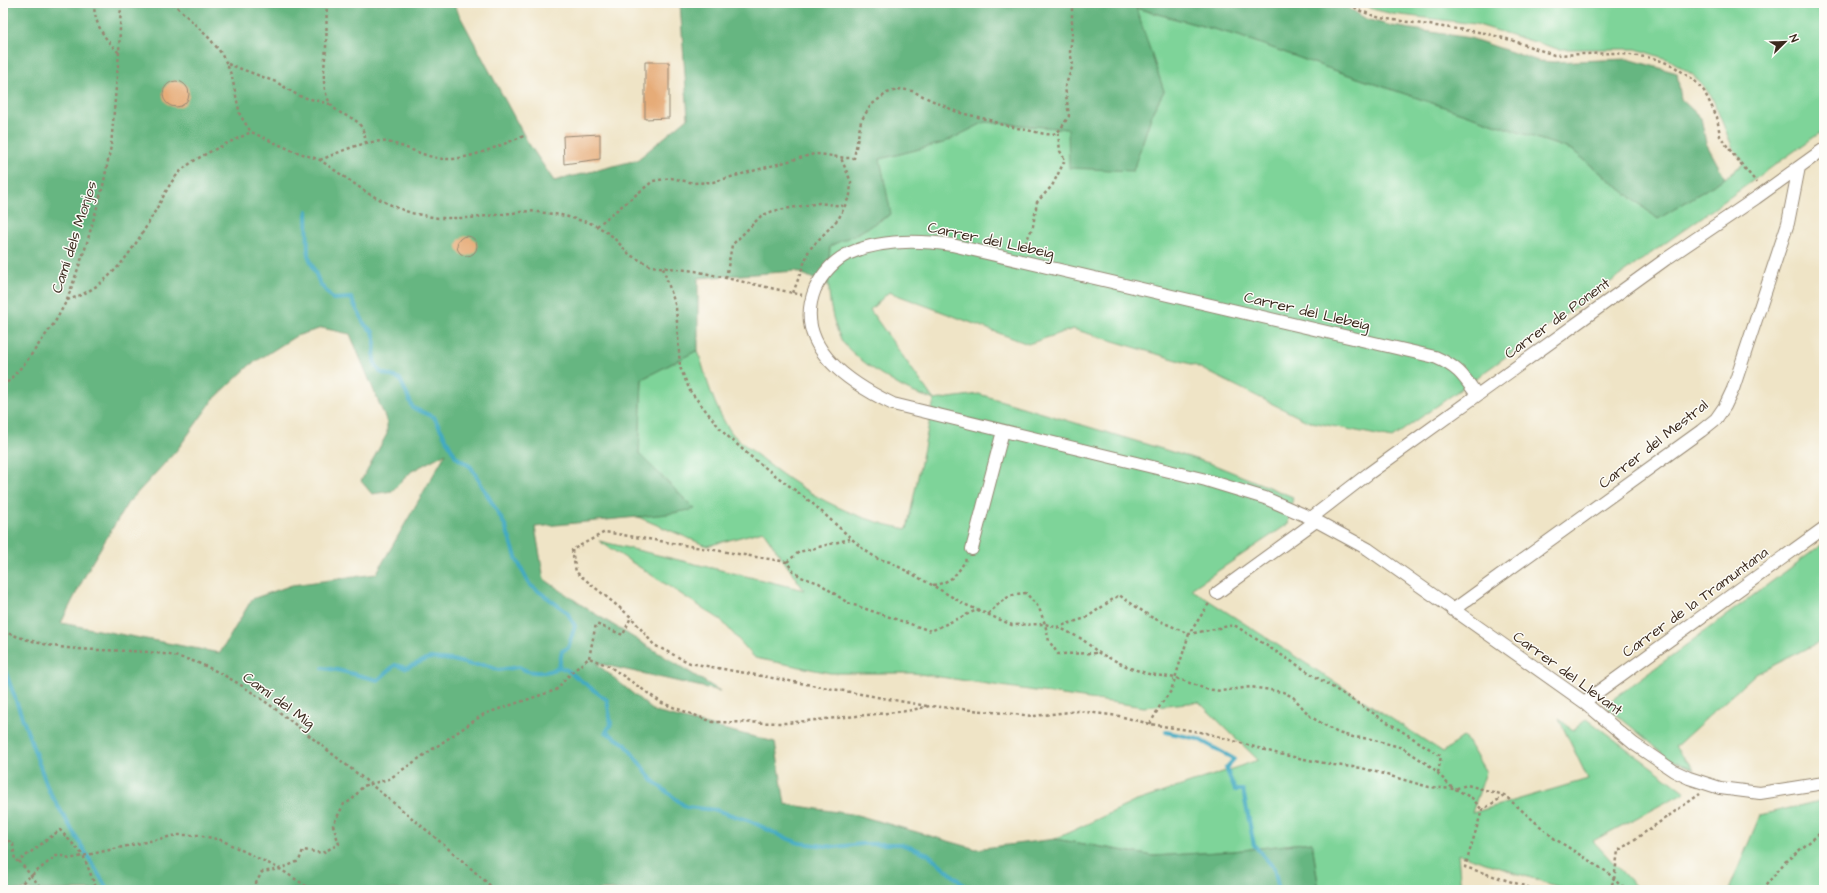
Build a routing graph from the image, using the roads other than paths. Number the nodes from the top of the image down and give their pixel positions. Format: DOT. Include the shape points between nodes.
graph roads {
  1 [pos="1824,149"];
  2 [pos="1799,168"];
  3 [pos="1477,395"];
  4 [pos="1003,431"];
  5 [pos="1314,520"];
  6 [pos="1824,528"];
  7 [pos="972,549"];
  8 [pos="1217,593"];
  9 [pos="1453,610"];
  10 [pos="1584,702"];
  11 [pos="1824,783"];
  1 -- 2 [label="street, Carrer de Ponent"];
  2 -- 3 [label="street, Carrer de Ponent" via="1666,259"];
  2 -- 9 [label="street, Carrer del Mestral" via="1788,223 1733,388 1716,419"];
  3 -- 4 [label="street, Carrer del Llebeig" via="1459,370 1435,357 952,245 927,241 878,245 851,252 832,265 818,283 810,307 813,333 822,353 839,371 858,386 893,404"];
  3 -- 5 [label="street, Carrer de Ponent" via="1368,474"];
  4 -- 5 [label="street, Carrer del Llebeig" via="1206,480 1265,498"];
  4 -- 7 [label="street"];
  5 -- 8 [label="street, Carrer de Ponent"];
  5 -- 9 [label="street, Carrer del Llevant" via="1368,550"];
  6 -- 10 [label="street, Carrer de la Tramuntana"];
  9 -- 10 [label="street, Carrer del Llevant"];
  10 -- 11 [label="street, Carrer del Llevant" via="1634,744 1684,777 1711,786 1760,793"];
}
